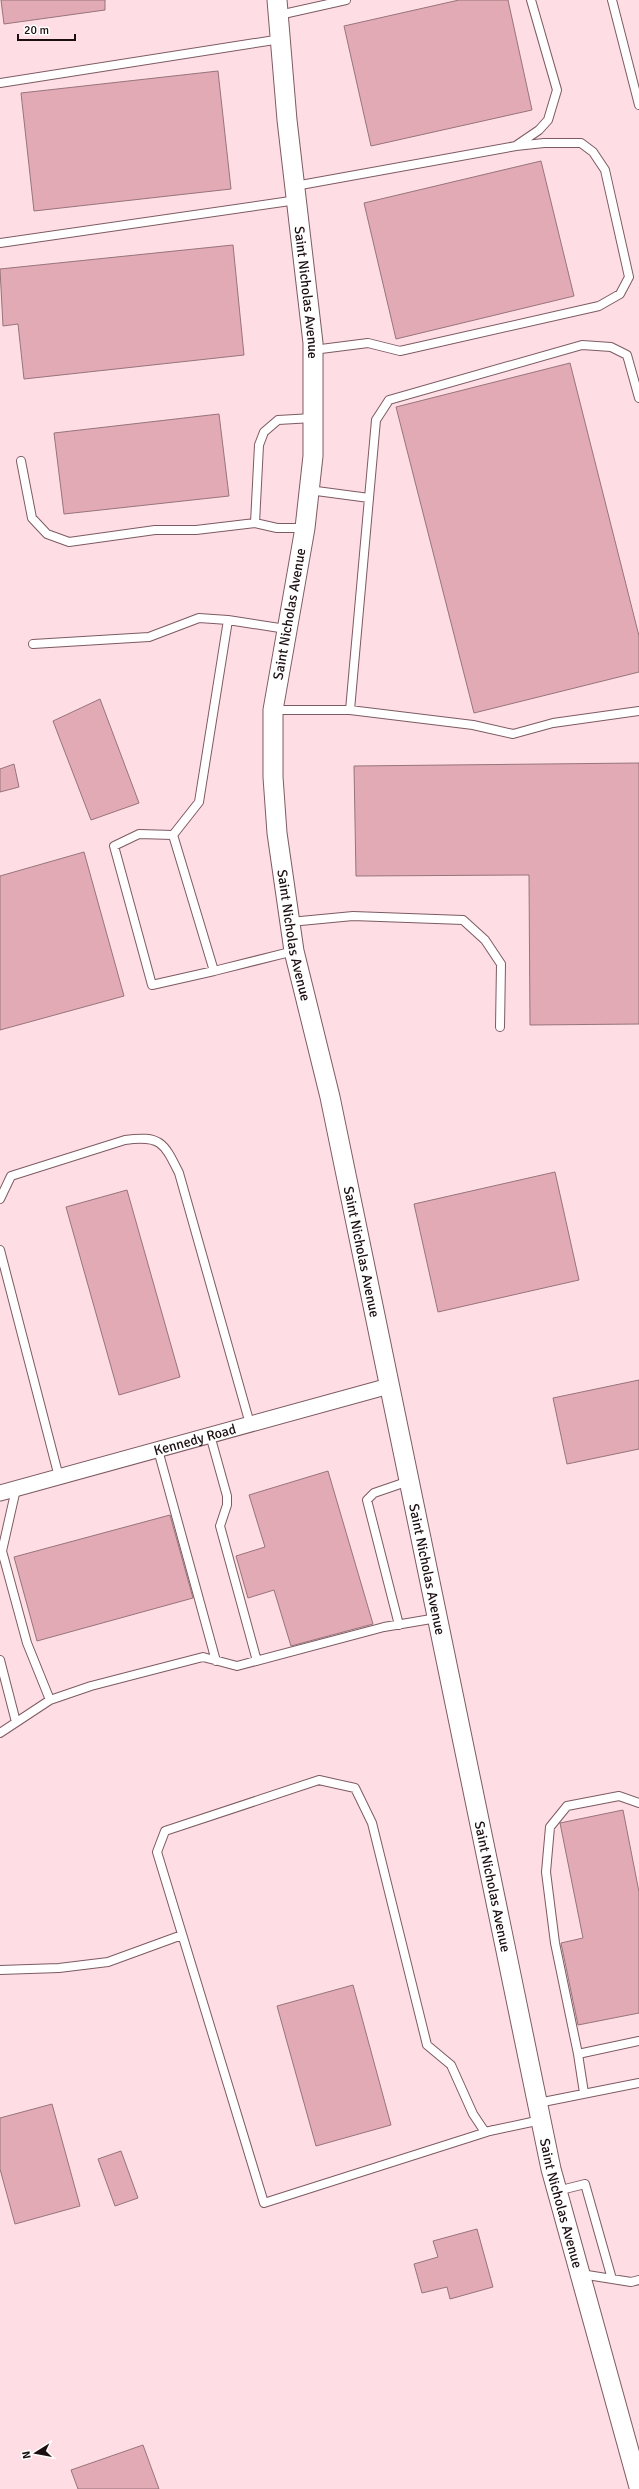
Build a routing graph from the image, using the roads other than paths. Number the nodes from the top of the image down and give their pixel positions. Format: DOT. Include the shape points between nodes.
graph roads {
  1 [pos="346,0"];
  2 [pos="531,0"];
  3 [pos="612,0"];
  4 [pos="312,4"];
  5 [pos="278,8"];
  6 [pos="281,39"];
  7 [pos="0,83"];
  8 [pos="639,105"];
  9 [pos="516,146"];
  10 [pos="296,193"];
  11 [pos="0,243"];
  12 [pos="313,350"];
  13 [pos="639,398"];
  14 [pos="313,418"];
  15 [pos="21,462"];
  16 [pos="309,490"];
  17 [pos="369,498"];
  18 [pos="255,522"];
  19 [pos="305,528"];
  20 [pos="228,620"];
  21 [pos="286,629"];
  22 [pos="33,644"];
  23 [pos="273,710"];
  24 [pos="350,710"];
  25 [pos="639,710"];
  26 [pos="173,835"];
  27 [pos="290,922"];
  28 [pos="294,951"];
  29 [pos="214,971"];
  30 [pos="500,1027"];
  31 [pos="0,1199"];
  32 [pos="0,1250"];
  33 [pos="389,1386"];
  34 [pos="250,1424"];
  35 [pos="210,1435"];
  36 [pos="158,1450"];
  37 [pos="59,1477"];
  38 [pos="409,1481"];
  39 [pos="16,1489"];
  40 [pos="0,1493"];
  41 [pos="437,1618"];
  42 [pos="399,1625"];
  43 [pos="0,1660"];
  44 [pos="216,1661"];
  45 [pos="257,1661"];
  46 [pos="50,1700"];
  47 [pos="16,1722"];
  48 [pos="0,1733"];
  49 [pos="639,1803"];
  50 [pos="182,1935"];
  51 [pos="0,1970"];
  52 [pos="639,2041"];
  53 [pos="578,2054"];
  54 [pos="639,2083"];
  55 [pos="584,2094"];
  56 [pos="539,2111"];
  57 [pos="493,2130"];
  58 [pos="558,2191"];
  59 [pos="580,2274"];
  60 [pos="612,2279"];
  61 [pos="639,2280"];
  62 [pos="639,2487"];
  1 -- 4 [label="lane"];
  2 -- 9 [label="lane" via="557,90 548,120 539,130"];
  3 -- 8 [label="lane"];
  4 -- 5 [label="lane"];
  5 -- 6 [label="street, Saint Nicholas Avenue"];
  6 -- 7 [label="lane"];
  6 -- 10 [label="street, Saint Nicholas Avenue"];
  9 -- 10 [label="lane"];
  9 -- 12 [label="lane" via="581,143 594,152 605,170 629,277 620,294 599,306 400,351 368,343"];
  10 -- 11 [label="lane"];
  10 -- 12 [label="street, Saint Nicholas Avenue"];
  12 -- 14 [label="street, Saint Nicholas Avenue"];
  13 -- 17 [label="lane" via="627,355 611,347 582,345 389,400 376,420"];
  14 -- 16 [label="street, Saint Nicholas Avenue" via="313,456"];
  14 -- 18 [label="lane" via="278,420 264,432 259,445"];
  15 -- 18 [label="lane" via="32,518 47,534 69,542 155,530 196,530"];
  16 -- 17 [label="lane"];
  16 -- 19 [label="street, Saint Nicholas Avenue"];
  17 -- 24 [label="lane"];
  18 -- 19 [label="lane" via="277,528"];
  19 -- 21 [label="street, Saint Nicholas Avenue"];
  20 -- 21 [label="lane"];
  20 -- 22 [label="lane" via="199,618 149,637"];
  20 -- 26 [label="lane" via="199,802"];
  21 -- 23 [label="street, Saint Nicholas Avenue"];
  23 -- 24 [label="lane"];
  23 -- 27 [label="street, Saint Nicholas Avenue" via="273,777 277,833"];
  24 -- 25 [label="lane" via="473,725 513,734 553,723"];
  26 -- 29 [label="lane"];
  26 -- 29 [label="lane" via="139,834 114,846 152,985"];
  27 -- 28 [label="street, Saint Nicholas Avenue"];
  27 -- 30 [label="lane" via="353,916 463,920 485,940 501,964"];
  28 -- 29 [label="lane"];
  28 -- 33 [label="street, Saint Nicholas Avenue" via="330,1097"];
  31 -- 34 [label="lane" via="11,1176 125,1140 144,1137 166,1147 179,1173"];
  32 -- 37 [label="lane"];
  33 -- 34 [label="street, Kennedy Road"];
  33 -- 38 [label="street, Saint Nicholas Avenue"];
  34 -- 35 [label="street, Kennedy Road"];
  35 -- 36 [label="street, Kennedy Road"];
  35 -- 45 [label="lane" via="227,1496 220,1526"];
  36 -- 37 [label="street, Kennedy Road"];
  36 -- 44 [label="lane"];
  37 -- 39 [label="street, Kennedy Road"];
  38 -- 41 [label="street, Saint Nicholas Avenue"];
  38 -- 42 [label="lane" via="374,1493 367,1500"];
  39 -- 40 [label="street, Kennedy Road"];
  39 -- 46 [label="lane" via="2,1551 27,1643"];
  41 -- 42 [label="lane"];
  41 -- 56 [label="street, Saint Nicholas Avenue"];
  42 -- 45 [label="lane"];
  43 -- 47 [label="lane"];
  44 -- 45 [label="lane" via="236,1666"];
  44 -- 46 [label="lane" via="203,1657 91,1686"];
  46 -- 47 [label="lane"];
  47 -- 48 [label="lane"];
  49 -- 53 [label="lane" via="619,1796 567,1806 550,1827 546,1872 554,1943"];
  50 -- 51 [label="lane" via="108,1962 59,1968"];
  50 -- 57 [label="lane" via="264,2203"];
  50 -- 57 [label="lane" via="156,1852 165,1831 319,1780 355,1788 372,1823 427,2046 451,2065 473,2114 485,2132"];
  52 -- 53 [label="lane"];
  53 -- 55 [label="lane"];
  54 -- 55 [label="lane"];
  55 -- 56 [label="lane"];
  56 -- 57 [label="lane"];
  56 -- 58 [label="street, Saint Nicholas Avenue"];
  58 -- 59 [label="street, Saint Nicholas Avenue"];
  58 -- 60 [label="lane" via="585,2184"];
  59 -- 60 [label="lane"];
  59 -- 62 [label="street, Saint Nicholas Avenue"];
  60 -- 61 [label="lane" via="631,2282"];
}
